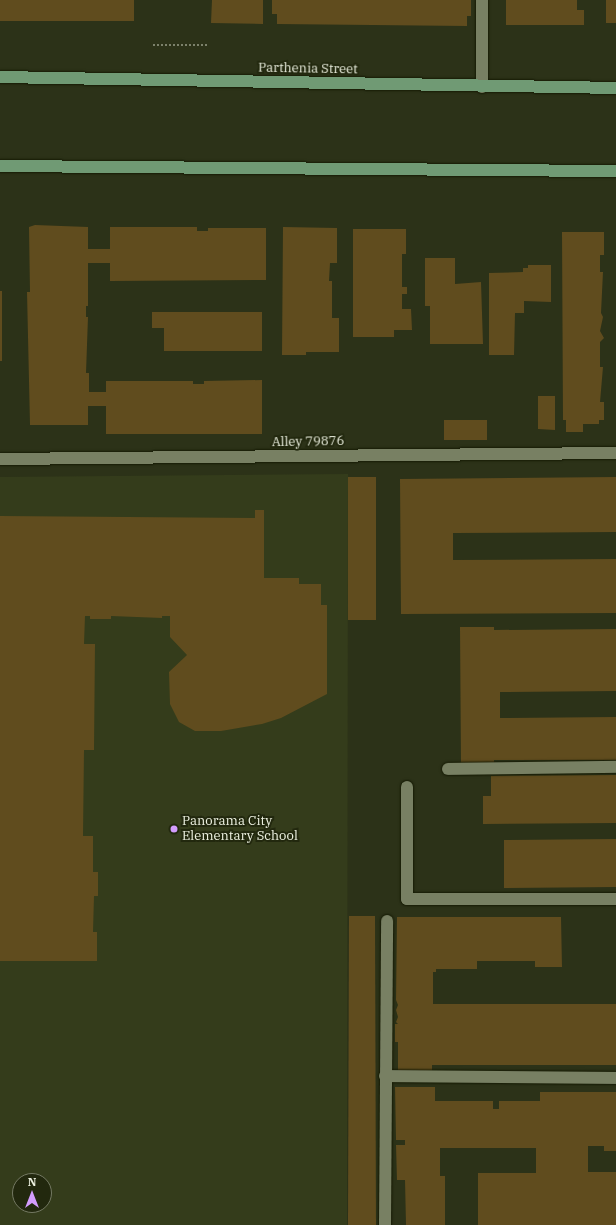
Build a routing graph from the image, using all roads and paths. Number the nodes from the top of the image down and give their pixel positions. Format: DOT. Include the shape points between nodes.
graph roads {
  1 [pos="482,0"];
  2 [pos="153,45"];
  3 [pos="208,45"];
  4 [pos="0,77"];
  5 [pos="482,87"];
  6 [pos="616,88"];
  7 [pos="0,166"];
  8 [pos="616,171"];
  9 [pos="616,453"];
  10 [pos="0,459"];
  11 [pos="616,767"];
  12 [pos="448,769"];
  13 [pos="408,787"];
  14 [pos="616,899"];
  15 [pos="387,921"];
  16 [pos="385,1076"];
  17 [pos="616,1078"];
  18 [pos="385,1225"];
  1 -- 5 [label="lane"];
  2 -- 3 [label="path"];
  4 -- 5 [label="main road, Parthenia Street"];
  5 -- 6 [label="main road, Parthenia Street"];
  7 -- 8 [label="main road"];
  9 -- 10 [label="lane, Alley 79876"];
  11 -- 12 [label="lane"];
  13 -- 14 [label="lane" via="407,899"];
  15 -- 16 [label="lane"];
  16 -- 17 [label="lane"];
  16 -- 18 [label="lane"];
}
